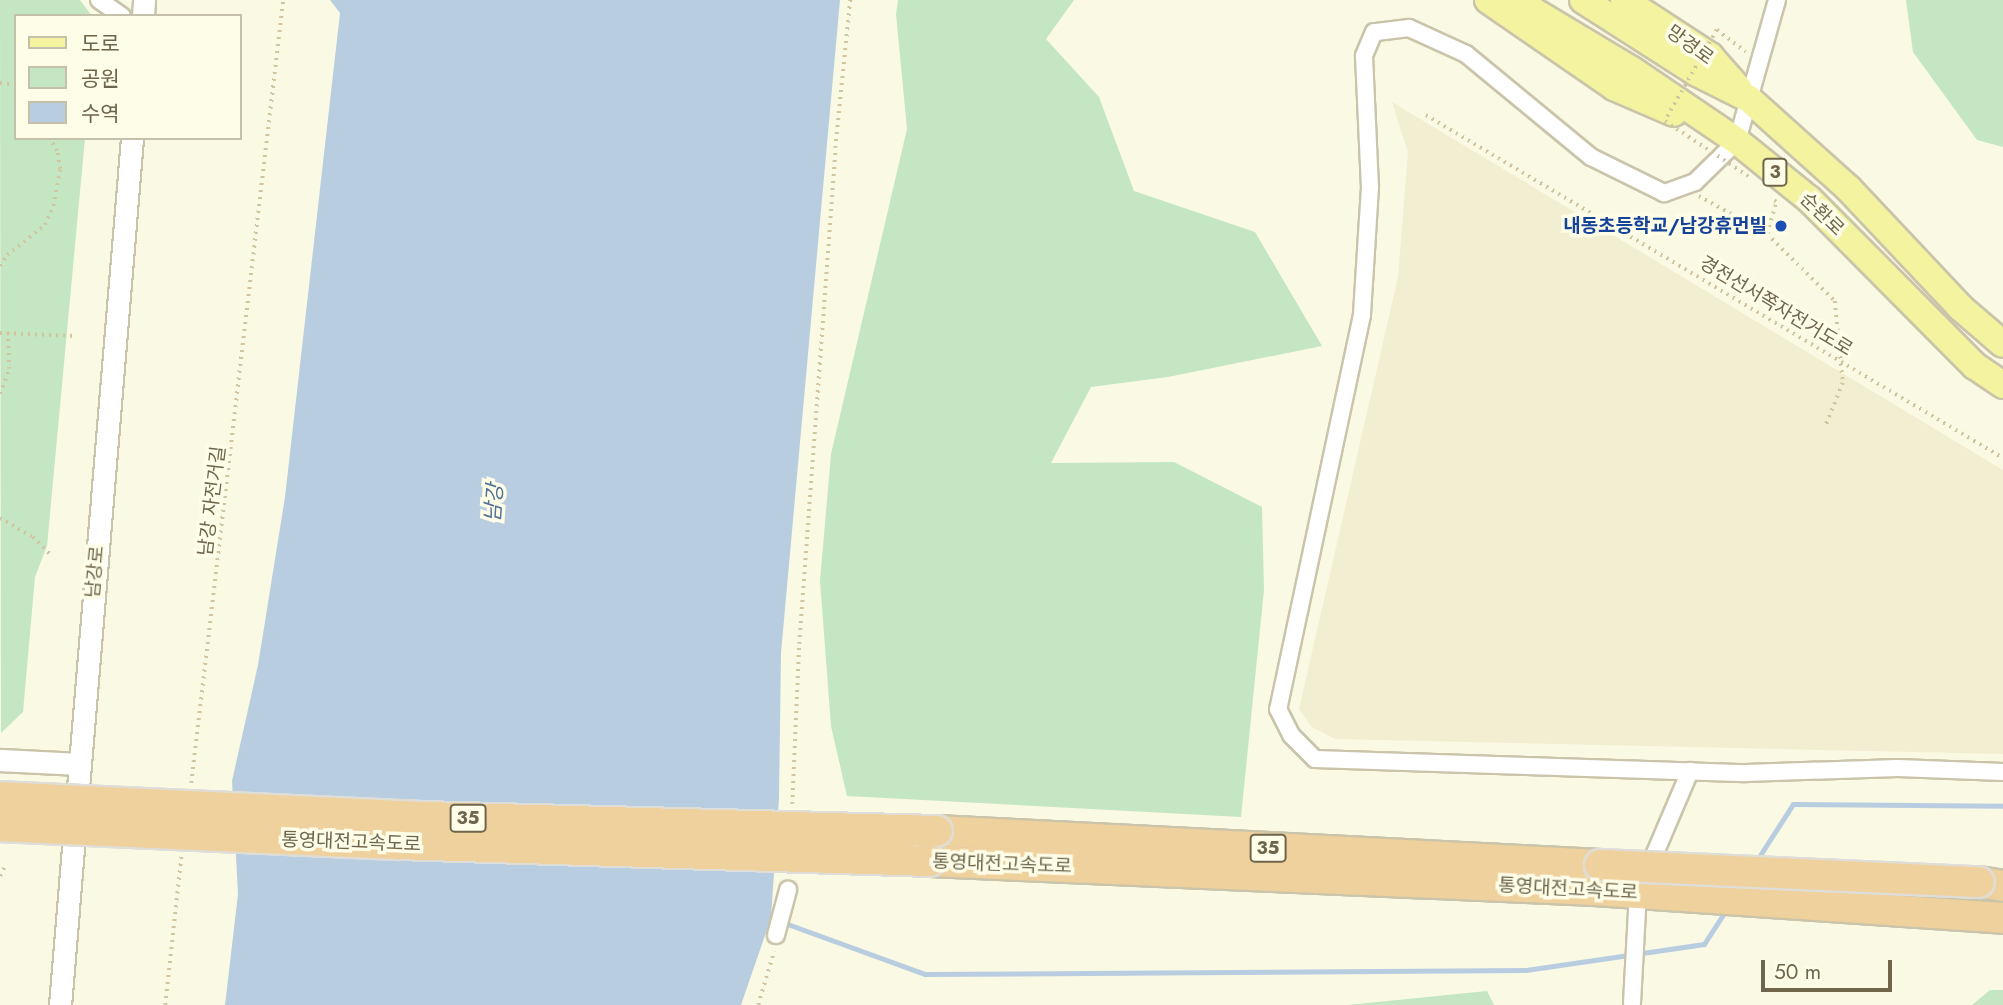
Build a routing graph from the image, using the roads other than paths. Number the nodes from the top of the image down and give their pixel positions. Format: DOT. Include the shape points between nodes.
graph roads {
  1 [pos="99,0"];
  2 [pos="1488,0"];
  3 [pos="1515,0"];
  4 [pos="1583,0"];
  5 [pos="1624,0"];
  6 [pos="1777,0"];
  7 [pos="119,14"];
  8 [pos="1749,100"];
  9 [pos="132,140"];
  10 [pos="1737,141"];
  11 [pos="2003,344"];
  12 [pos="2003,385"];
  13 [pos="0,760"];
  14 [pos="79,764"];
  15 [pos="1690,771"];
  16 [pos="2003,772"];
  17 [pos="0,797"];
  18 [pos="0,826"];
  19 [pos="1597,878"];
  20 [pos="1991,884"];
  21 [pos="788,890"];
  22 [pos="1638,893"];
  23 [pos="1989,916"];
  24 [pos="776,935"];
  25 [pos="1635,1004"];
  26 [pos="60,1005"];
  1 -- 7 [label="street"];
  2 -- 10 [label="main road" via="1614,87"];
  3 -- 10 [label="main road, 순환로 / 3" via="1632,70"];
  4 -- 8 [label="main road, 순환로 / 3" via="1697,73"];
  5 -- 8 [label="main road, 망경로" via="1710,56"];
  6 -- 8 [label="street"];
  8 -- 10 [label="street"];
  8 -- 11 [label="main road, 순환로 / 3" via="1848,188 1961,308"];
  9 -- 14 [label="street, 남강로"];
  10 -- 12 [label="main road, 순환로 / 3" via="1809,199 1975,366"];
  10 -- 15 [label="street" via="1695,182 1664,193 1591,158 1465,54 1409,28 1374,32 1364,56 1370,187 1362,315 1278,709 1292,734 1315,759"];
  13 -- 14 [label="street"];
  14 -- 26 [label="street, 남강로"];
  15 -- 16 [label="street" via="1898,768"];
  15 -- 22 [label="street"];
  17 -- 19 [label="highway, 통영대전고속도로 / 35, bridge" via="423,817 937,831"];
  18 -- 19 [label="highway, 통영대전고속도로 / 35, bridge" via="398,844"];
  19 -- 20 [label="highway, 통영대전고속도로 / 35, bridge"];
  19 -- 22 [label="highway, 통영대전고속도로 / 35"];
  21 -- 24 [label="street"];
  22 -- 23 [label="highway, 통영대전고속도로 / 35"];
  22 -- 25 [label="street"];
}
